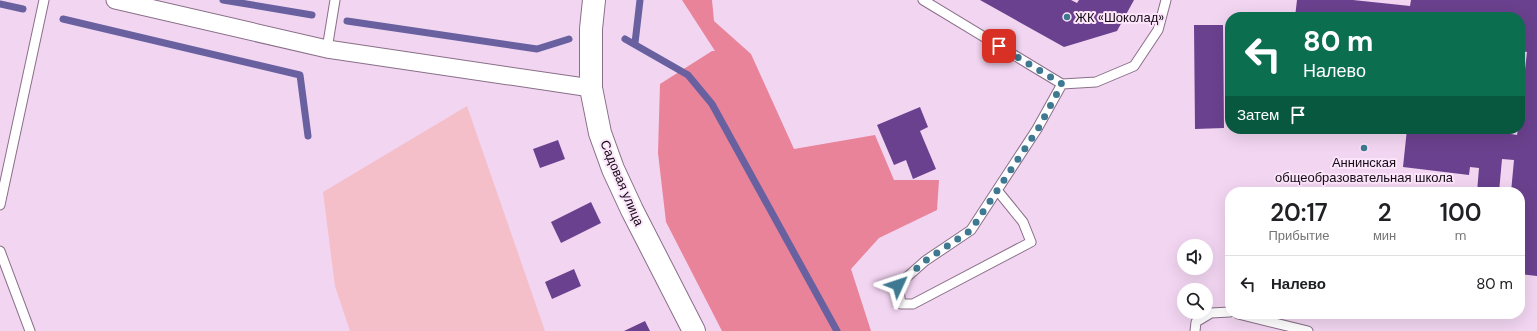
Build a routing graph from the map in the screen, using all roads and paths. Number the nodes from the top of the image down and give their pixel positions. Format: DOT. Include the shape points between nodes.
graph roads {
  1 [pos="44,0"];
  2 [pos="115,0"];
  3 [pos="335,0"];
  4 [pos="594,0"];
  5 [pos="923,0"];
  6 [pos="1166,0"];
  7 [pos="327,49"];
  8 [pos="1062,84"];
  9 [pos="591,88"];
  10 [pos="997,190"];
  11 [pos="0,205"];
  12 [pos="0,251"];
  13 [pos="1225,312"];
  14 [pos="1259,319"];
  15 [pos="30,331"];
  16 [pos="694,331"];
  17 [pos="1195,331"];
  18 [pos="1308,331"];
  1 -- 11 [label="lane"];
  2 -- 7 [label="street"];
  3 -- 7 [label="lane"];
  4 -- 9 [label="main road, Садовая улица" via="591,29"];
  5 -- 8 [label="lane"];
  6 -- 8 [label="lane" via="1158,30 1134,66 1096,82"];
  7 -- 9 [label="street"];
  8 -- 10 [label="lane" via="1038,129"];
  9 -- 16 [label="main road, Садовая улица" via="600,133 613,169"];
  10 -- 10 [label="lane" via="971,230 925,261 898,285 901,304 913,304 1032,242 1023,222"];
  12 -- 15 [label="lane"];
  13 -- 17 [label="lane" via="1211,313 1196,322"];
  14 -- 18 [label="lane"];
}
